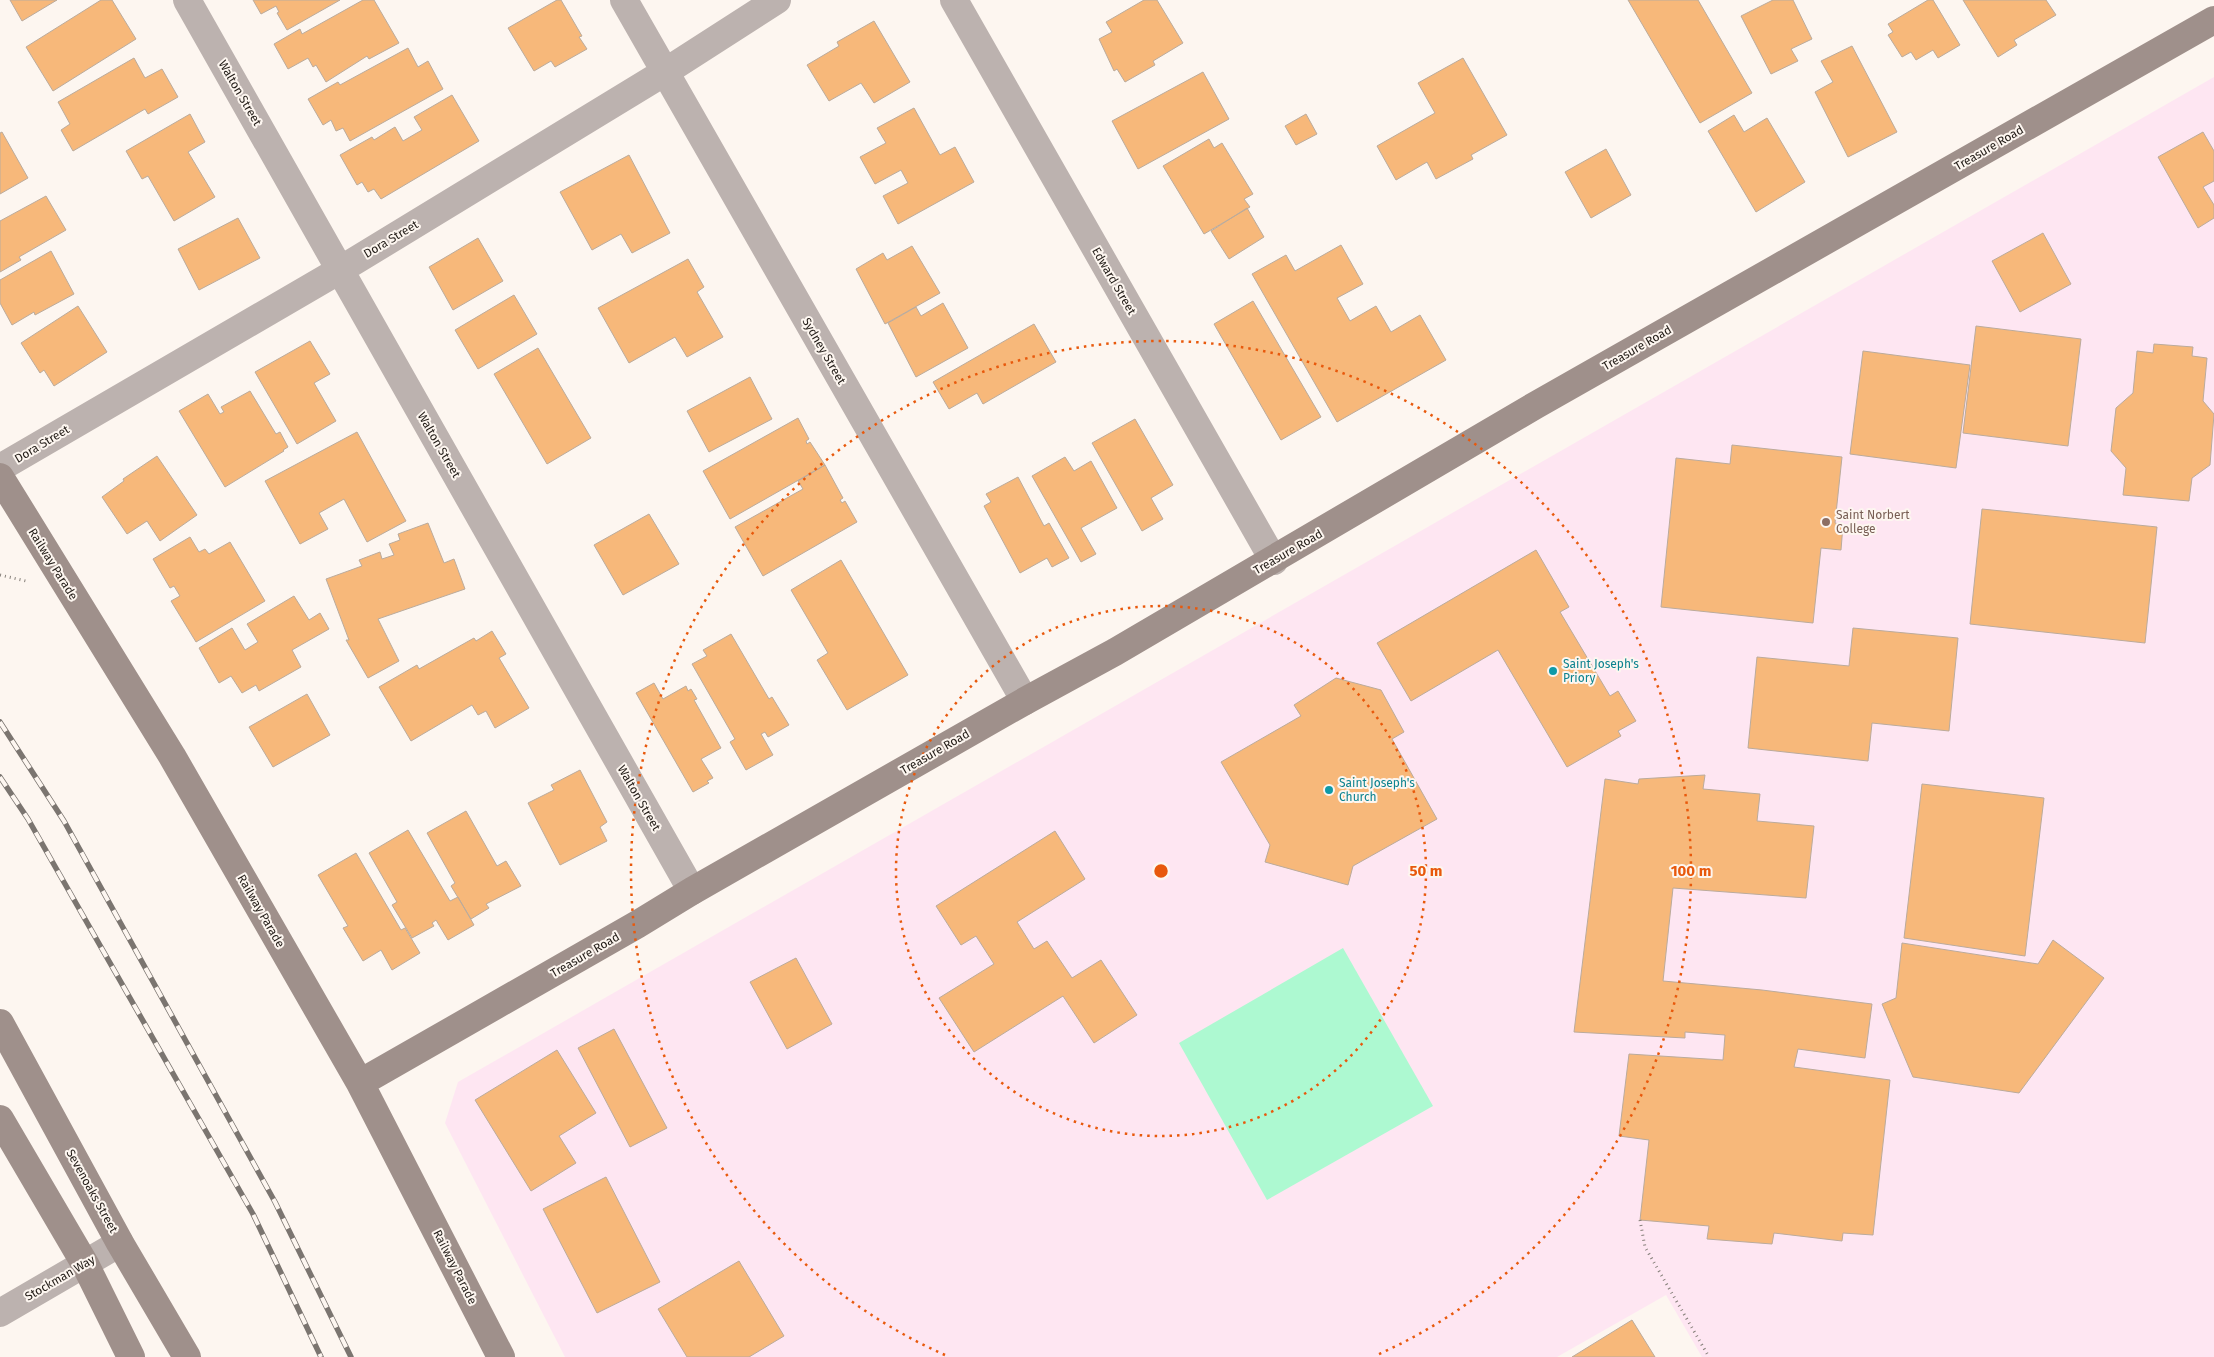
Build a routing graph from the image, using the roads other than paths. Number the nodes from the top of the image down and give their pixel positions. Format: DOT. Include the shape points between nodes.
graph roads {
  1 [pos="187,0"];
  2 [pos="624,0"];
  3 [pos="776,0"];
  4 [pos="954,0"];
  5 [pos="2214,20"];
  6 [pos="665,72"];
  7 [pos="340,270"];
  8 [pos="0,468"];
  9 [pos="0,477"];
  10 [pos="1274,561"];
  11 [pos="1025,701"];
  12 [pos="692,891"];
  13 [pos="0,1023"];
  14 [pos="360,1083"];
  15 [pos="0,1120"];
  16 [pos="120,1243"];
  17 [pos="85,1264"];
  18 [pos="0,1313"];
  19 [pos="131,1357"];
  20 [pos="187,1357"];
  21 [pos="501,1357"];
  1 -- 7 [label="street, Walton Street"];
  2 -- 6 [label="street, Sydney Street"];
  3 -- 6 [label="street, Dora Street"];
  4 -- 10 [label="street, Edward Street"];
  5 -- 10 [label="street, Treasure Road" via="1536,405"];
  6 -- 7 [label="street, Dora Street"];
  6 -- 11 [label="street, Sydney Street"];
  7 -- 8 [label="street, Dora Street"];
  7 -- 12 [label="street, Walton Street"];
  9 -- 14 [label="street, Railway Parade" via="172,756"];
  10 -- 11 [label="street, Treasure Road"];
  11 -- 12 [label="street, Treasure Road"];
  12 -- 14 [label="street, Treasure Road"];
  13 -- 16 [label="street, Sevenoaks Street"];
  14 -- 21 [label="street, Railway Parade"];
  15 -- 17 [label="street"];
  16 -- 17 [label="street, Stockman Way"];
  16 -- 20 [label="street, Sevenoaks Street"];
  17 -- 18 [label="street, Stockman Way"];
  17 -- 19 [label="street"];
}
